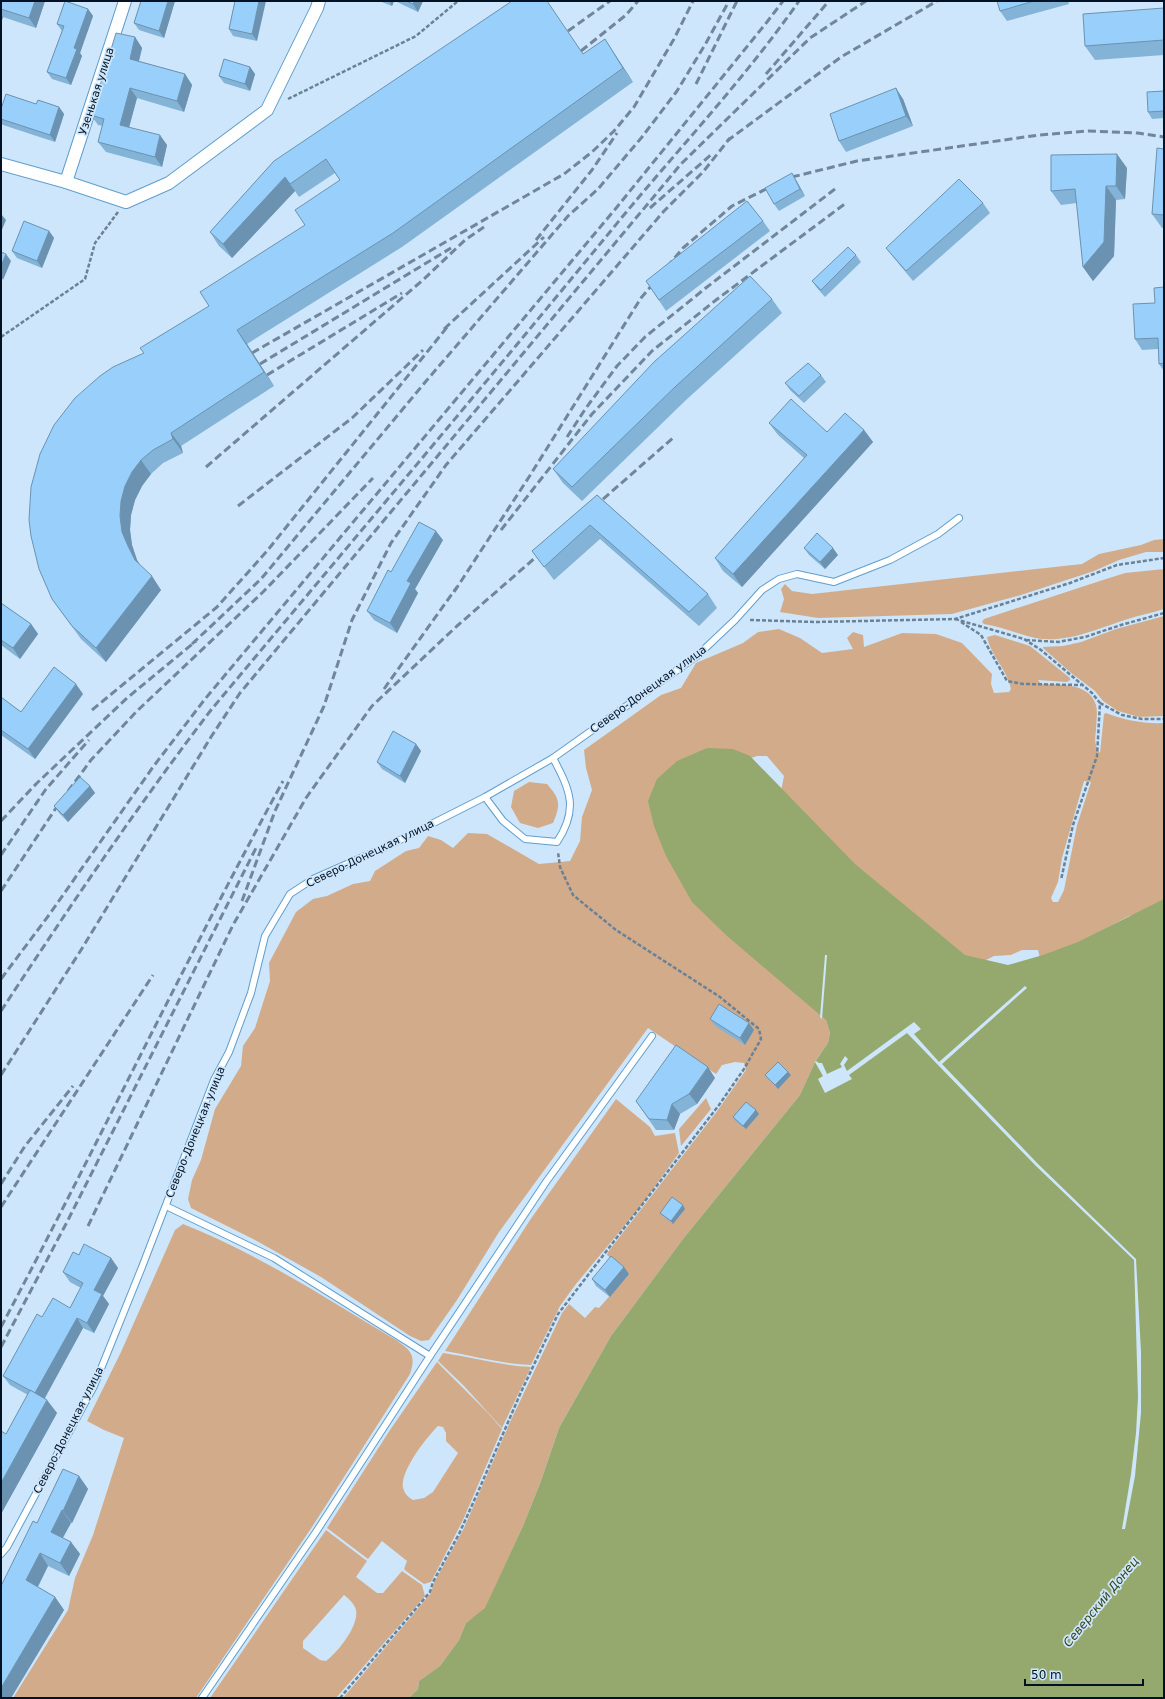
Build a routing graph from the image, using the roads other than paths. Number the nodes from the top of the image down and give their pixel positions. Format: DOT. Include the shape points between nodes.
graph roads {
  1 [pos="125,1"];
  2 [pos="319,1"];
  3 [pos="1,164"];
  4 [pos="66,182"];
  5 [pos="958,518"];
  6 [pos="553,758"];
  7 [pos="485,797"];
  8 [pos="652,1036"];
  9 [pos="166,1206"];
  10 [pos="430,1356"];
  11 [pos="1,1554"];
  12 [pos="202,1698"];
  1 -- 4 [label="street, Узенькая улица"];
  2 -- 4 [label="street" via="266,110 169,183 126,202"];
  3 -- 4 [label="street"];
  5 -- 6 [label="lane, Северо-Донецкая улица" via="938,534 890,560 834,582 797,574 779,579 762,590 697,656"];
  6 -- 7 [label="lane, Северо-Донецкая улица"];
  6 -- 7 [label="lane" via="567,785 571,808 566,829 557,842 525,839 503,821"];
  7 -- 9 [label="lane, Северо-Донецкая улица" via="390,845 313,879 290,894 265,936 251,993 229,1052 214,1080"];
  8 -- 10 [label="lane" via="546,1182"];
  9 -- 10 [label="lane" via="274,1258"];
  9 -- 11 [label="lane, Северо-Донецкая улица" via="94,1386"];
  10 -- 12 [label="lane" via="316,1532"];
}
